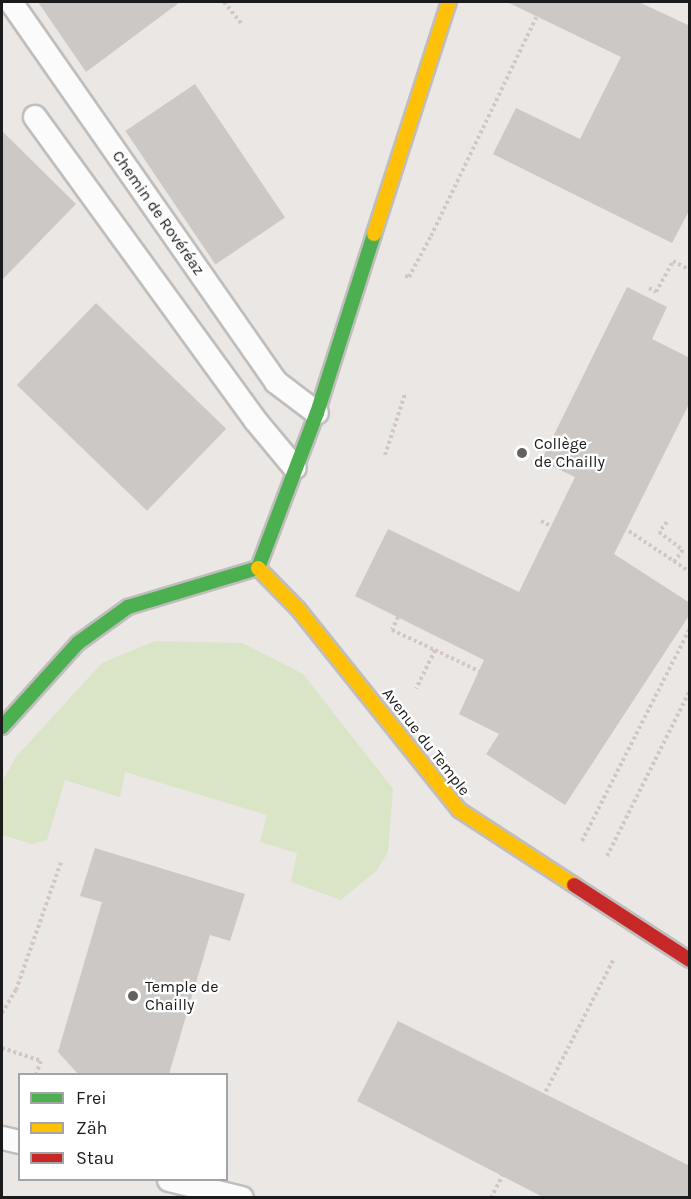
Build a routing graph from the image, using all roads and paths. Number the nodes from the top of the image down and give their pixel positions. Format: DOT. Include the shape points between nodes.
graph roads {
  1 [pos="11,2"];
  2 [pos="224,2"];
  3 [pos="449,2"];
  4 [pos="538,14"];
  5 [pos="242,24"];
  6 [pos="35,117"];
  7 [pos="690,270"];
  8 [pos="395,273"];
  9 [pos="649,288"];
  10 [pos="405,393"];
  11 [pos="317,413"];
  12 [pos="386,455"];
  13 [pos="296,468"];
  14 [pos="585,501"];
  15 [pos="542,521"];
  16 [pos="667,522"];
  17 [pos="551,526"];
  18 [pos="674,562"];
  19 [pos="258,568"];
  20 [pos="690,572"];
  21 [pos="398,617"];
  22 [pos="690,628"];
  23 [pos="435,650"];
  24 [pos="489,676"];
  25 [pos="690,690"];
  26 [pos="387,718"];
  27 [pos="2,727"];
  28 [pos="577,852"];
  29 [pos="604,861"];
  30 [pos="61,862"];
  31 [pos="631,922"];
  32 [pos="690,960"];
  33 [pos="2,1013"];
  34 [pos="2,1048"];
  35 [pos="36,1073"];
  36 [pos="2,1138"];
  37 [pos="18,1142"];
  38 [pos="177,1181"];
  39 [pos="242,1197"];
  40 [pos="491,1197"];
  1 -- 11 [label="lane, Chemin de Rovéréaz" via="276,382"];
  2 -- 5 [label="path"];
  3 -- 11 [label="street"];
  4 -- 8 [label="path" via="409,277"];
  6 -- 13 [label="lane" via="255,420"];
  7 -- 9 [label="path" via="673,261 656,292"];
  10 -- 12 [label="path"];
  11 -- 13 [label="street"];
  13 -- 19 [label="street"];
  14 -- 18 [label="path"];
  15 -- 17 [label="path"];
  16 -- 18 [label="path" via="659,532 683,550"];
  18 -- 20 [label="path"];
  19 -- 26 [label="street, Avenue du Temple" via="299,610"];
  19 -- 27 [label="street" via="128,607 78,643"];
  21 -- 23 [label="path" via="392,630"];
  22 -- 28 [label="path"];
  23 -- 24 [label="path"];
  23 -- 26 [label="path" via="410,700"];
  25 -- 29 [label="path"];
  26 -- 31 [label="street, Avenue du Temple" via="459,810"];
  30 -- 33 [label="path" via="16,990"];
  31 -- 32 [label="street, Avenue du Temple"];
  31 -- 40 [label="path"];
  34 -- 35 [label="path" via="41,1061"];
  36 -- 37 [label="lane"];
  38 -- 39 [label="lane"];
}
